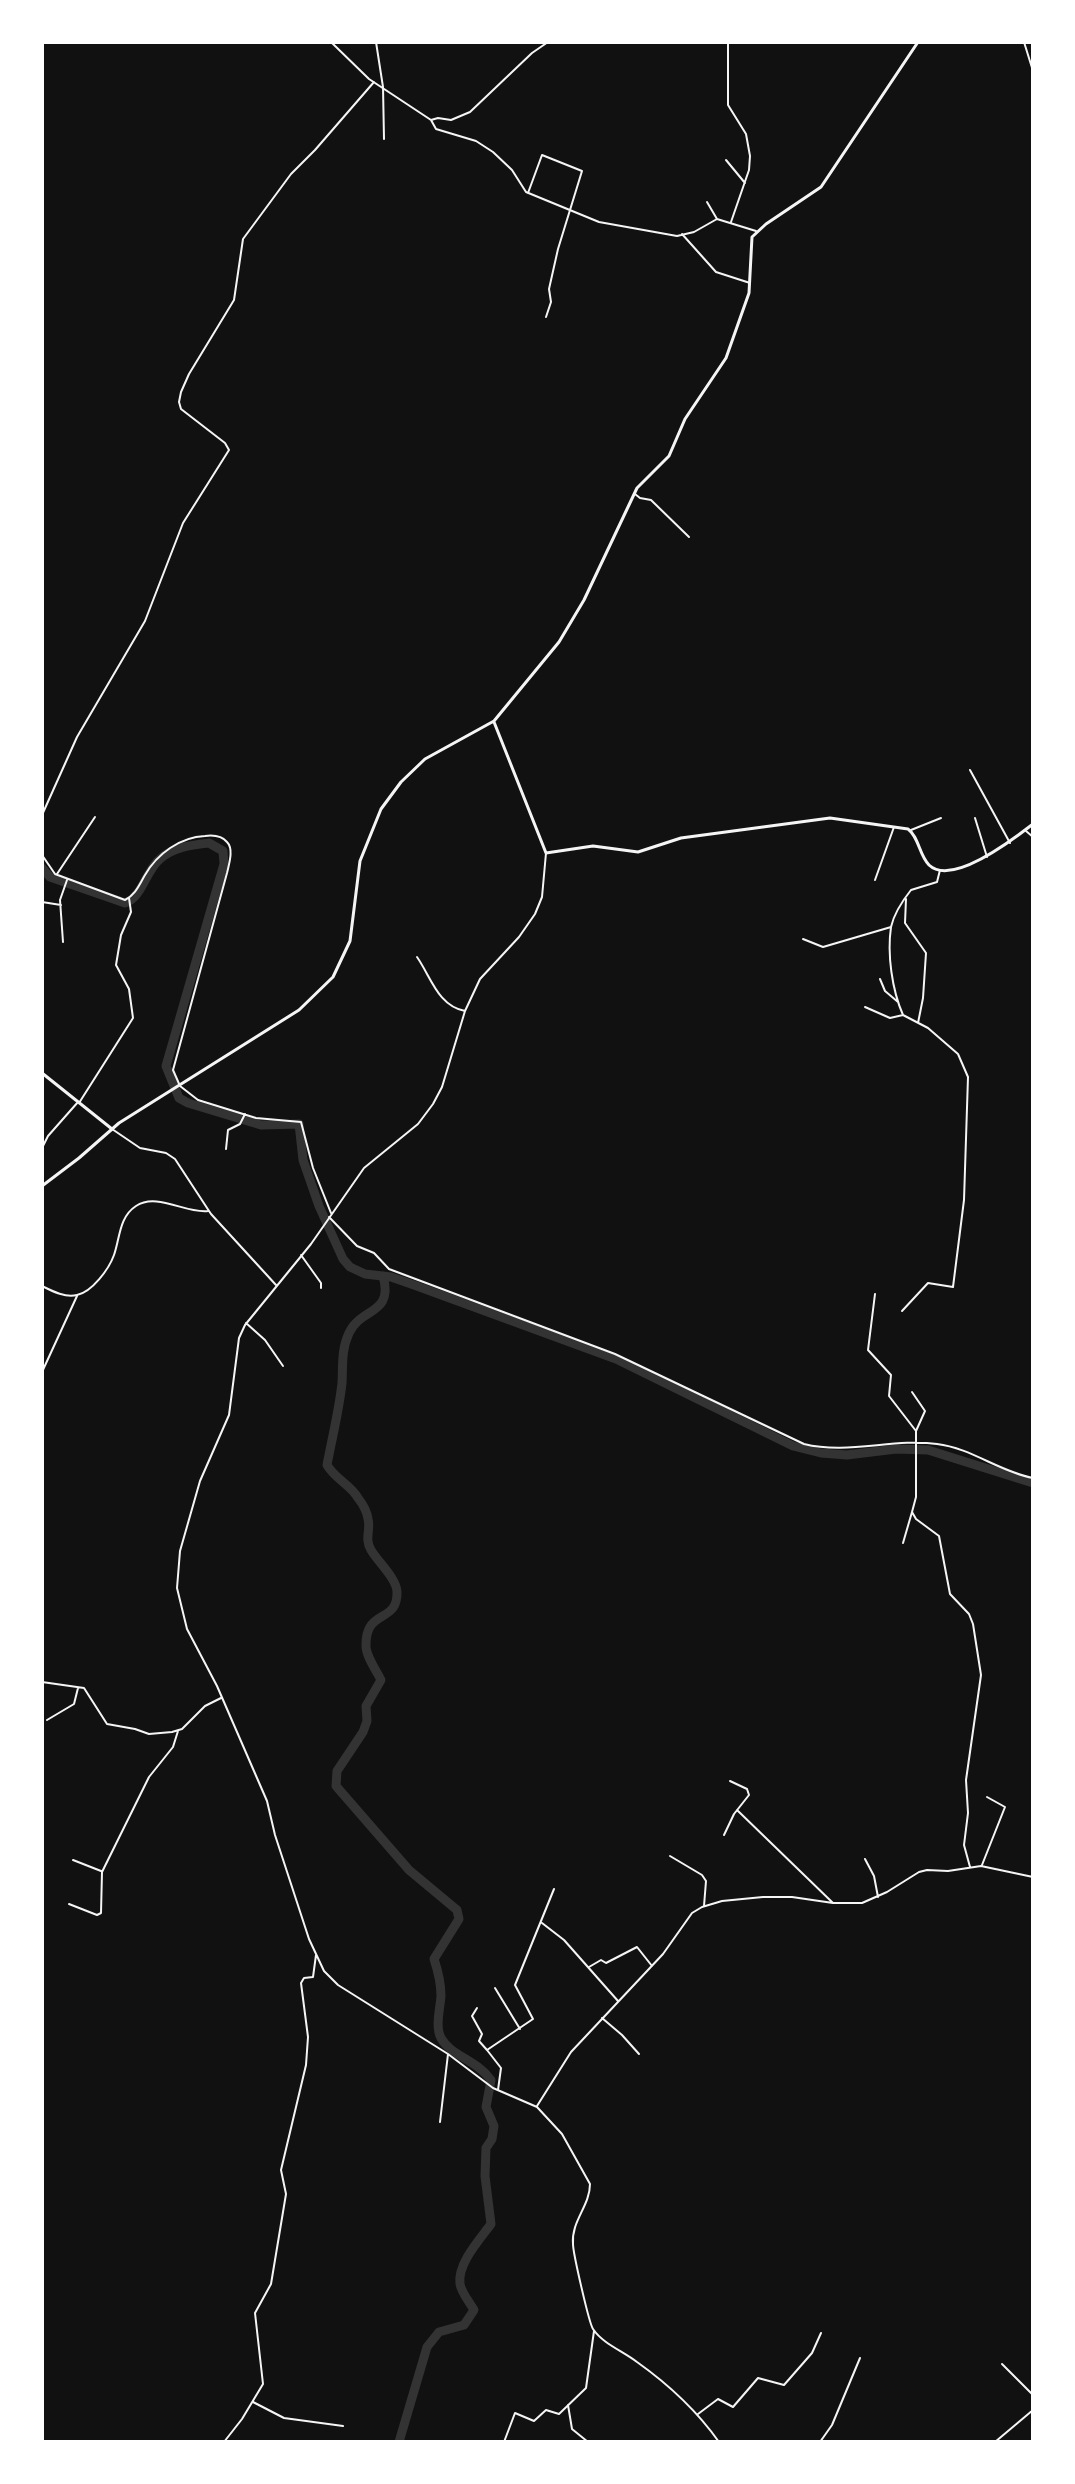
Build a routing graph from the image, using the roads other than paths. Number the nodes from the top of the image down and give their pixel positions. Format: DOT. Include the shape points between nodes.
graph roads {
  1 [pos="330,42"];
  2 [pos="376,42"];
  3 [pos="548,42"];
  4 [pos="728,42"];
  5 [pos="912,42"];
  6 [pos="918,42"];
  7 [pos="1024,42"];
  8 [pos="915,46"];
  9 [pos="1033,71"];
  10 [pos="374,82"];
  11 [pos="383,87"];
  12 [pos="431,120"];
  13 [pos="384,139"];
  14 [pos="726,160"];
  15 [pos="745,183"];
  16 [pos="528,193"];
  17 [pos="707,202"];
  18 [pos="571,209"];
  19 [pos="717,219"];
  20 [pos="731,222"];
  21 [pos="756,231"];
  22 [pos="682,234"];
  23 [pos="750,283"];
  24 [pos="546,317"];
  25 [pos="634,493"];
  26 [pos="689,537"];
  27 [pos="494,722"];
  28 [pos="970,770"];
  29 [pos="42,815"];
  30 [pos="95,816"];
  31 [pos="941,818"];
  32 [pos="975,818"];
  33 [pos="1033,824"];
  34 [pos="894,827"];
  35 [pos="911,830"];
  36 [pos="1026,830"];
  37 [pos="1033,837"];
  38 [pos="1011,843"];
  39 [pos="546,853"];
  40 [pos="42,855"];
  41 [pos="987,857"];
  42 [pos="940,870"];
  43 [pos="57,874"];
  44 [pos="67,879"];
  45 [pos="875,880"];
  46 [pos="906,898"];
  47 [pos="129,899"];
  48 [pos="42,902"];
  49 [pos="61,905"];
  50 [pos="891,927"];
  51 [pos="803,939"];
  52 [pos="63,942"];
  53 [pos="417,957"];
  54 [pos="880,980"];
  55 [pos="900,1004"];
  56 [pos="865,1007"];
  57 [pos="465,1011"];
  58 [pos="903,1015"];
  59 [pos="918,1023"];
  60 [pos="42,1073"];
  61 [pos="178,1087"];
  62 [pos="79,1102"];
  63 [pos="245,1114"];
  64 [pos="112,1129"];
  65 [pos="42,1148"];
  66 [pos="226,1149"];
  67 [pos="42,1186"];
  68 [pos="209,1211"];
  69 [pos="329,1216"];
  70 [pos="302,1256"];
  71 [pos="276,1285"];
  72 [pos="42,1286"];
  73 [pos="321,1288"];
  74 [pos="875,1294"];
  75 [pos="77,1295"];
  76 [pos="902,1311"];
  77 [pos="246,1323"];
  78 [pos="283,1365"];
  79 [pos="42,1372"];
  80 [pos="912,1392"];
  81 [pos="916,1431"];
  82 [pos="917,1442"];
  83 [pos="1033,1479"];
  84 [pos="912,1512"];
  85 [pos="903,1544"];
  86 [pos="42,1682"];
  87 [pos="79,1687"];
  88 [pos="222,1697"];
  89 [pos="47,1720"];
  90 [pos="178,1731"];
  91 [pos="730,1781"];
  92 [pos="987,1797"];
  93 [pos="737,1810"];
  94 [pos="723,1835"];
  95 [pos="670,1856"];
  96 [pos="865,1859"];
  97 [pos="73,1860"];
  98 [pos="981,1866"];
  99 [pos="970,1867"];
  100 [pos="102,1872"];
  101 [pos="1033,1877"];
  102 [pos="554,1889"];
  103 [pos="878,1897"];
  104 [pos="833,1903"];
  105 [pos="69,1904"];
  106 [pos="704,1906"];
  107 [pos="542,1923"];
  108 [pos="316,1953"];
  109 [pos="652,1966"];
  110 [pos="589,1967"];
  111 [pos="495,1988"];
  112 [pos="618,2001"];
  113 [pos="477,2008"];
  114 [pos="602,2018"];
  115 [pos="520,2030"];
  116 [pos="487,2050"];
  117 [pos="448,2054"];
  118 [pos="639,2054"];
  119 [pos="498,2090"];
  120 [pos="537,2107"];
  121 [pos="440,2122"];
  122 [pos="594,2331"];
  123 [pos="820,2333"];
  124 [pos="860,2358"];
  125 [pos="1002,2364"];
  126 [pos="1033,2395"];
  127 [pos="253,2402"];
  128 [pos="568,2405"];
  129 [pos="1033,2410"];
  130 [pos="698,2414"];
  131 [pos="343,2426"];
  132 [pos="224,2442"];
  133 [pos="504,2442"];
  134 [pos="588,2442"];
  135 [pos="719,2442"];
  136 [pos="820,2442"];
  137 [pos="995,2442"];
  1 -- 10 [label="street"];
  2 -- 11 [label="street"];
  3 -- 12 [label="street" via="467,114 450,121"];
  4 -- 15 [label="street" via="728,105 749,140"];
  5 -- 8 [label="street"];
  6 -- 8 [label="main road"];
  7 -- 9 [label="street"];
  8 -- 21 [label="main road" via="821,187"];
  10 -- 11 [label="street"];
  10 -- 29 [label="street" via="291,174 243,239 234,300 189,374 179,402 228,450 183,523 145,621 77,736"];
  11 -- 12 [label="street"];
  11 -- 13 [label="street"];
  12 -- 16 [label="street" via="439,130 476,141 493,152"];
  14 -- 15 [label="street"];
  15 -- 20 [label="street"];
  16 -- 18 [label="street"];
  16 -- 18 [label="street" via="542,155 580,168 583,174"];
  17 -- 19 [label="street"];
  18 -- 22 [label="street" via="599,222"];
  18 -- 24 [label="street" via="558,249"];
  19 -- 20 [label="street"];
  19 -- 22 [label="street"];
  20 -- 21 [label="street"];
  21 -- 23 [label="main road" via="751,243"];
  22 -- 23 [label="street" via="716,272"];
  23 -- 25 [label="main road" via="726,358 689,411 669,456 642,480"];
  25 -- 26 [label="street" via="651,500"];
  25 -- 27 [label="main road" via="605,560 559,642"];
  27 -- 39 [label="main road"];
  27 -- 61 [label="main road" via="425,759 381,809 360,861 346,954 326,986 273,1028"];
  28 -- 38 [label="street"];
  30 -- 43 [label="street"];
  31 -- 35 [label="street"];
  32 -- 41 [label="street"];
  33 -- 36 [label="main road"];
  34 -- 35 [label="main road"];
  34 -- 39 [label="main road" via="830,818 681,838 638,852 593,846"];
  34 -- 45 [label="street"];
  35 -- 42 [label="main road" via="927,863"];
  36 -- 37 [label="street"];
  36 -- 38 [label="main road"];
  38 -- 41 [label="main road"];
  39 -- 57 [label="street" via="542,897 536,914 490,966"];
  40 -- 43 [label="street"];
  41 -- 42 [label="main road"];
  42 -- 46 [label="street" via="937,882 913,889"];
  43 -- 44 [label="street"];
  44 -- 47 [label="street" via="119,899"];
  44 -- 49 [label="street"];
  46 -- 50 [label="street"];
  46 -- 59 [label="street" via="905,923 926,953"];
  47 -- 61 [label="street" via="154,861 172,847 192,838 212,836 224,839 230,847 222,896 173,1064"];
  47 -- 62 [label="street" via="132,908 121,935 116,965 129,989 133,1017"];
  48 -- 49 [label="street"];
  49 -- 52 [label="street"];
  50 -- 51 [label="street" via="823,947"];
  50 -- 55 [label="street" via="894,988"];
  53 -- 57 [label="street" via="447,1003"];
  54 -- 55 [label="street" via="885,991"];
  55 -- 58 [label="street"];
  56 -- 58 [label="street" via="890,1018"];
  57 -- 69 [label="street" via="433,1104 418,1124 364,1168"];
  58 -- 59 [label="street"];
  59 -- 76 [label="street" via="958,1054 969,1077 964,1200 953,1286 928,1283"];
  60 -- 62 [label="main road"];
  61 -- 63 [label="street" via="198,1100"];
  61 -- 64 [label="main road"];
  62 -- 64 [label="main road"];
  62 -- 65 [label="street"];
  63 -- 66 [label="street" via="241,1123 228,1131"];
  63 -- 69 [label="street" via="266,1120 302,1122"];
  64 -- 67 [label="main road"];
  64 -- 68 [label="street" via="140,1148 166,1153 174,1159"];
  68 -- 71 [label="street"];
  68 -- 75 [label="street" via="148,1202 138,1205 123,1220 107,1267"];
  69 -- 70 [label="street"];
  69 -- 82 [label="street" via="357,1246 374,1253 389,1269 615,1354 798,1441 834,1448"];
  70 -- 71 [label="street"];
  70 -- 73 [label="street"];
  71 -- 77 [label="street"];
  72 -- 75 [label="street" via="57,1293"];
  74 -- 81 [label="street" via="868,1350 890,1373 889,1396"];
  75 -- 79 [label="street"];
  77 -- 78 [label="street" via="265,1340"];
  77 -- 88 [label="street" via="239,1338 229,1415 200,1480 177,1575 184,1622"];
  80 -- 81 [label="street" via="925,1411"];
  81 -- 82 [label="street"];
  82 -- 83 [label="street" via="947,1446"];
  82 -- 84 [label="street"];
  84 -- 85 [label="street"];
  84 -- 99 [label="street" via="939,1536 950,1594 972,1619 979,1655 981,1686 966,1780 968,1813 964,1845"];
  86 -- 87 [label="street"];
  87 -- 89 [label="street" via="74,1704"];
  87 -- 90 [label="street" via="86,1690 102,1718 112,1726 152,1734"];
  88 -- 90 [label="street"];
  88 -- 108 [label="street" via="267,1801"];
  90 -- 100 [label="street" via="173,1747 146,1781"];
  91 -- 93 [label="street" via="749,1792 747,1801"];
  92 -- 98 [label="street" via="1005,1806"];
  93 -- 94 [label="street"];
  93 -- 104 [label="street"];
  95 -- 106 [label="street" via="702,1875 706,1881"];
  96 -- 103 [label="street" via="874,1876"];
  97 -- 100 [label="street"];
  98 -- 99 [label="street"];
  98 -- 101 [label="street"];
  99 -- 103 [label="street" via="919,1872"];
  100 -- 105 [label="street" via="100,1914"];
  102 -- 107 [label="street"];
  103 -- 104 [label="street" via="862,1903"];
  104 -- 106 [label="street" via="799,1897 763,1897"];
  106 -- 109 [label="street" via="692,1913"];
  107 -- 110 [label="street"];
  107 -- 115 [label="street" via="515,1986 533,2018"];
  108 -- 117 [label="street" via="333,1981"];
  108 -- 127 [label="street" via="313,1977 304,1978 301,1983 308,2048 281,2170 286,2191 271,2284 256,2309 263,2379"];
  109 -- 110 [label="street" via="637,1947 613,1961 601,1960"];
  109 -- 112 [label="street"];
  110 -- 112 [label="street"];
  111 -- 115 [label="street"];
  112 -- 114 [label="street"];
  113 -- 116 [label="street" via="472,2016 482,2034 479,2041"];
  114 -- 118 [label="street"];
  114 -- 120 [label="street" via="571,2052"];
  115 -- 116 [label="street"];
  116 -- 119 [label="street" via="501,2068"];
  117 -- 119 [label="street"];
  117 -- 121 [label="street"];
  119 -- 120 [label="street"];
  120 -- 122 [label="street" via="562,2134 589,2178 589,2198 575,2224 573,2246"];
  122 -- 128 [label="street" via="587,2387"];
  122 -- 130 [label="street" via="638,2362"];
  123 -- 130 [label="street" via="812,2354 784,2385 758,2378 733,2407 718,2399"];
  124 -- 136 [label="street" via="832,2425"];
  125 -- 126 [label="street"];
  127 -- 131 [label="street" via="282,2417"];
  127 -- 132 [label="street"];
  128 -- 133 [label="street" via="559,2414 546,2410 534,2421 515,2414"];
  128 -- 134 [label="street" via="572,2429"];
  129 -- 137 [label="street"];
  130 -- 135 [label="street"];
}
